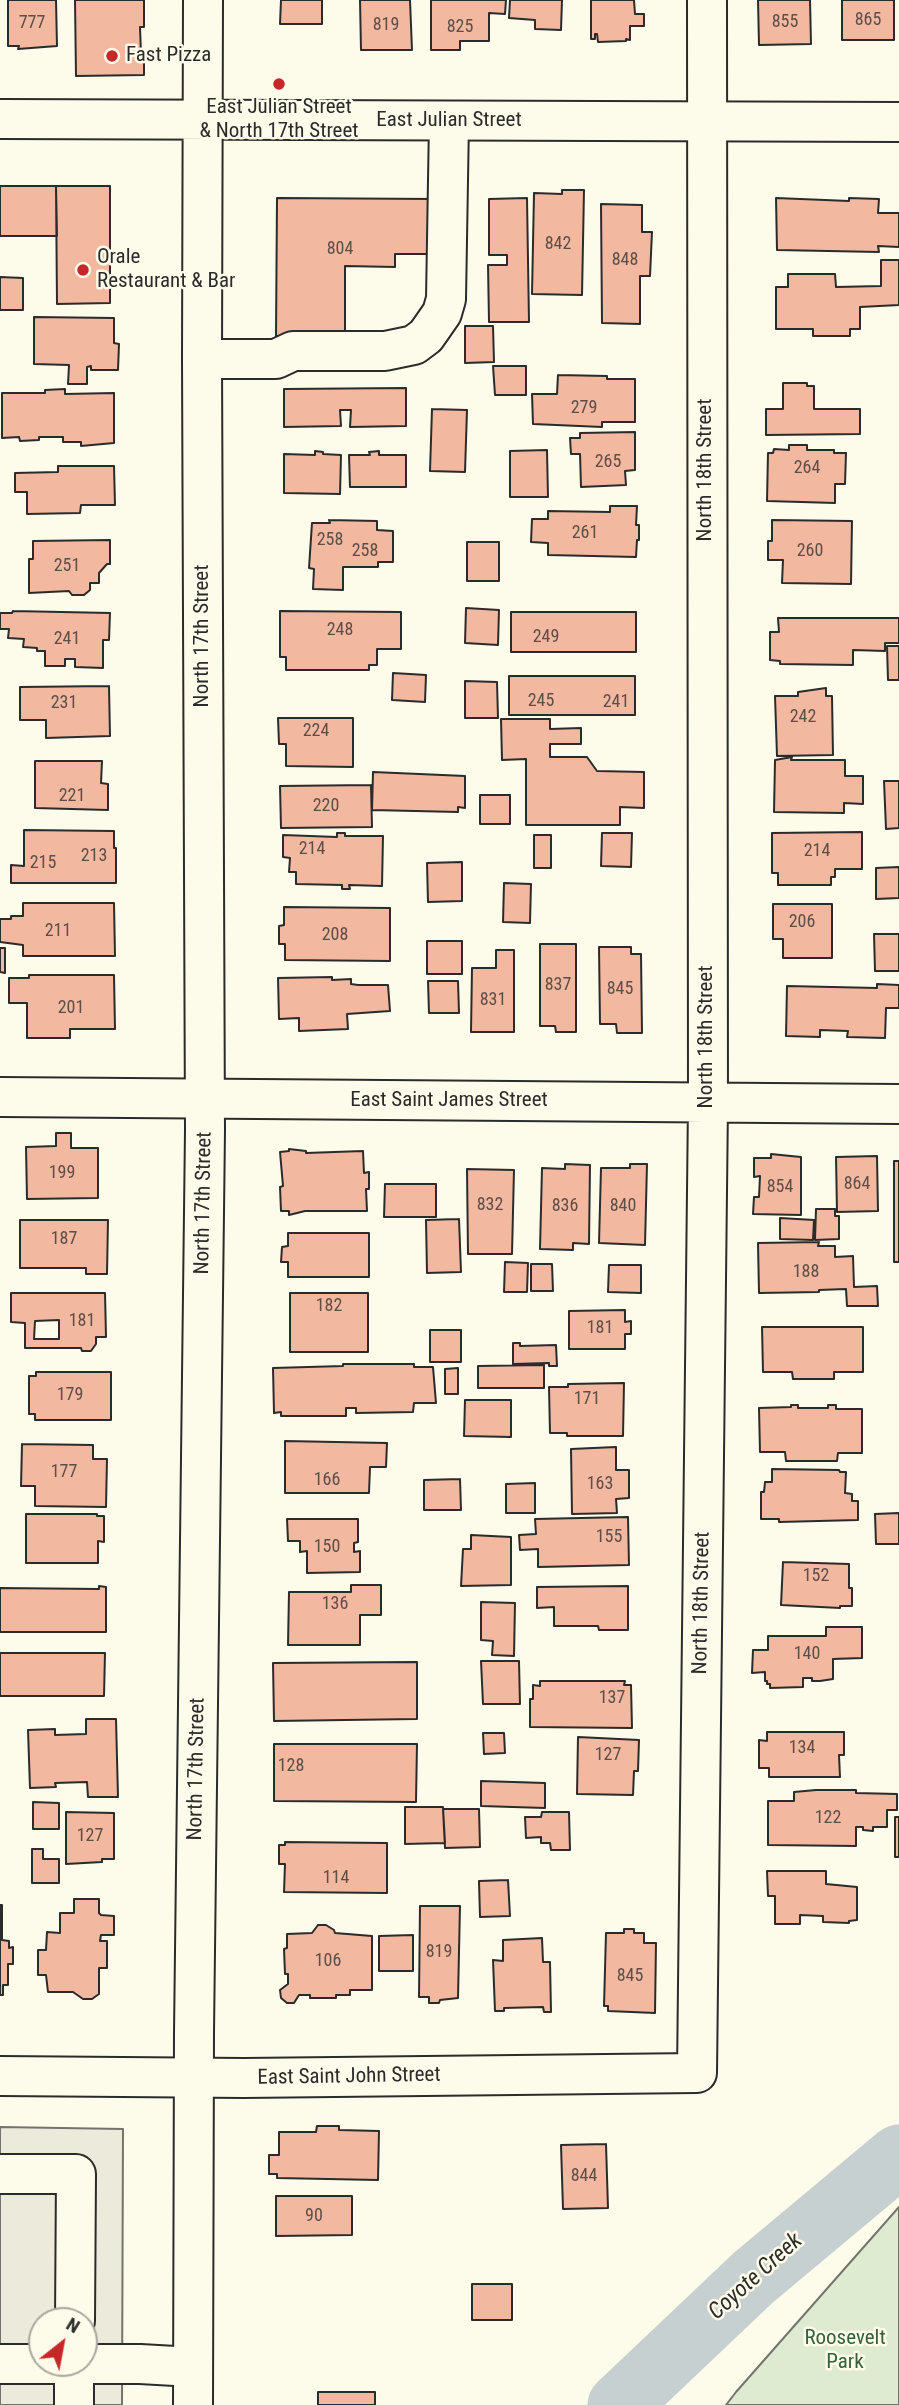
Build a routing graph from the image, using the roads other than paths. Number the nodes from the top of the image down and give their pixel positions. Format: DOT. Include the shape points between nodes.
graph roads {
  1 [pos="203,0"];
  2 [pos="707,0"];
  3 [pos="0,119"];
  4 [pos="202,119"];
  5 [pos="449,121"];
  6 [pos="706,121"];
  7 [pos="899,122"];
  8 [pos="202,359"];
  9 [pos="0,1097"];
  10 [pos="205,1099"];
  11 [pos="708,1103"];
  12 [pos="899,1104"];
  13 [pos="697,2073"];
  14 [pos="0,2076"];
  15 [pos="195,2076"];
  16 [pos="0,2174"];
  17 [pos="75,2307"];
  18 [pos="0,2364"];
  19 [pos="28,2364"];
  20 [pos="98,2365"];
  21 [pos="193,2367"];
  22 [pos="74,2377"];
  23 [pos="74,2405"];
  24 [pos="193,2405"];
  1 -- 4 [label="street, North 17th Street"];
  2 -- 6 [label="street, North 18th Street"];
  3 -- 4 [label="street, East Julian Street"];
  4 -- 5 [label="street, East Julian Street"];
  4 -- 8 [label="street, North 17th Street"];
  5 -- 6 [label="street, East Julian Street"];
  5 -- 8 [label="street" via="446,299 426,336 414,345 385,351 293,351 276,359"];
  6 -- 7 [label="street, East Julian Street"];
  6 -- 11 [label="street, North 18th Street"];
  8 -- 10 [label="street, North 17th Street"];
  9 -- 10 [label="street, East Saint James Street"];
  10 -- 11 [label="street, East Saint James Street"];
  10 -- 15 [label="street, North 17th Street"];
  11 -- 12 [label="street, East Saint James Street"];
  11 -- 13 [label="street, North 18th Street"];
  13 -- 15 [label="street, East Saint John Street"];
  14 -- 15 [label="street, East Saint John Street"];
  15 -- 21 [label="street, North 17th Street"];
  16 -- 17 [label="street" via="76,2174"];
  18 -- 19 [label="street"];
  20 -- 21 [label="street"];
  21 -- 24 [label="street, North 17th Street"];
  22 -- 23 [label="street"];
}
